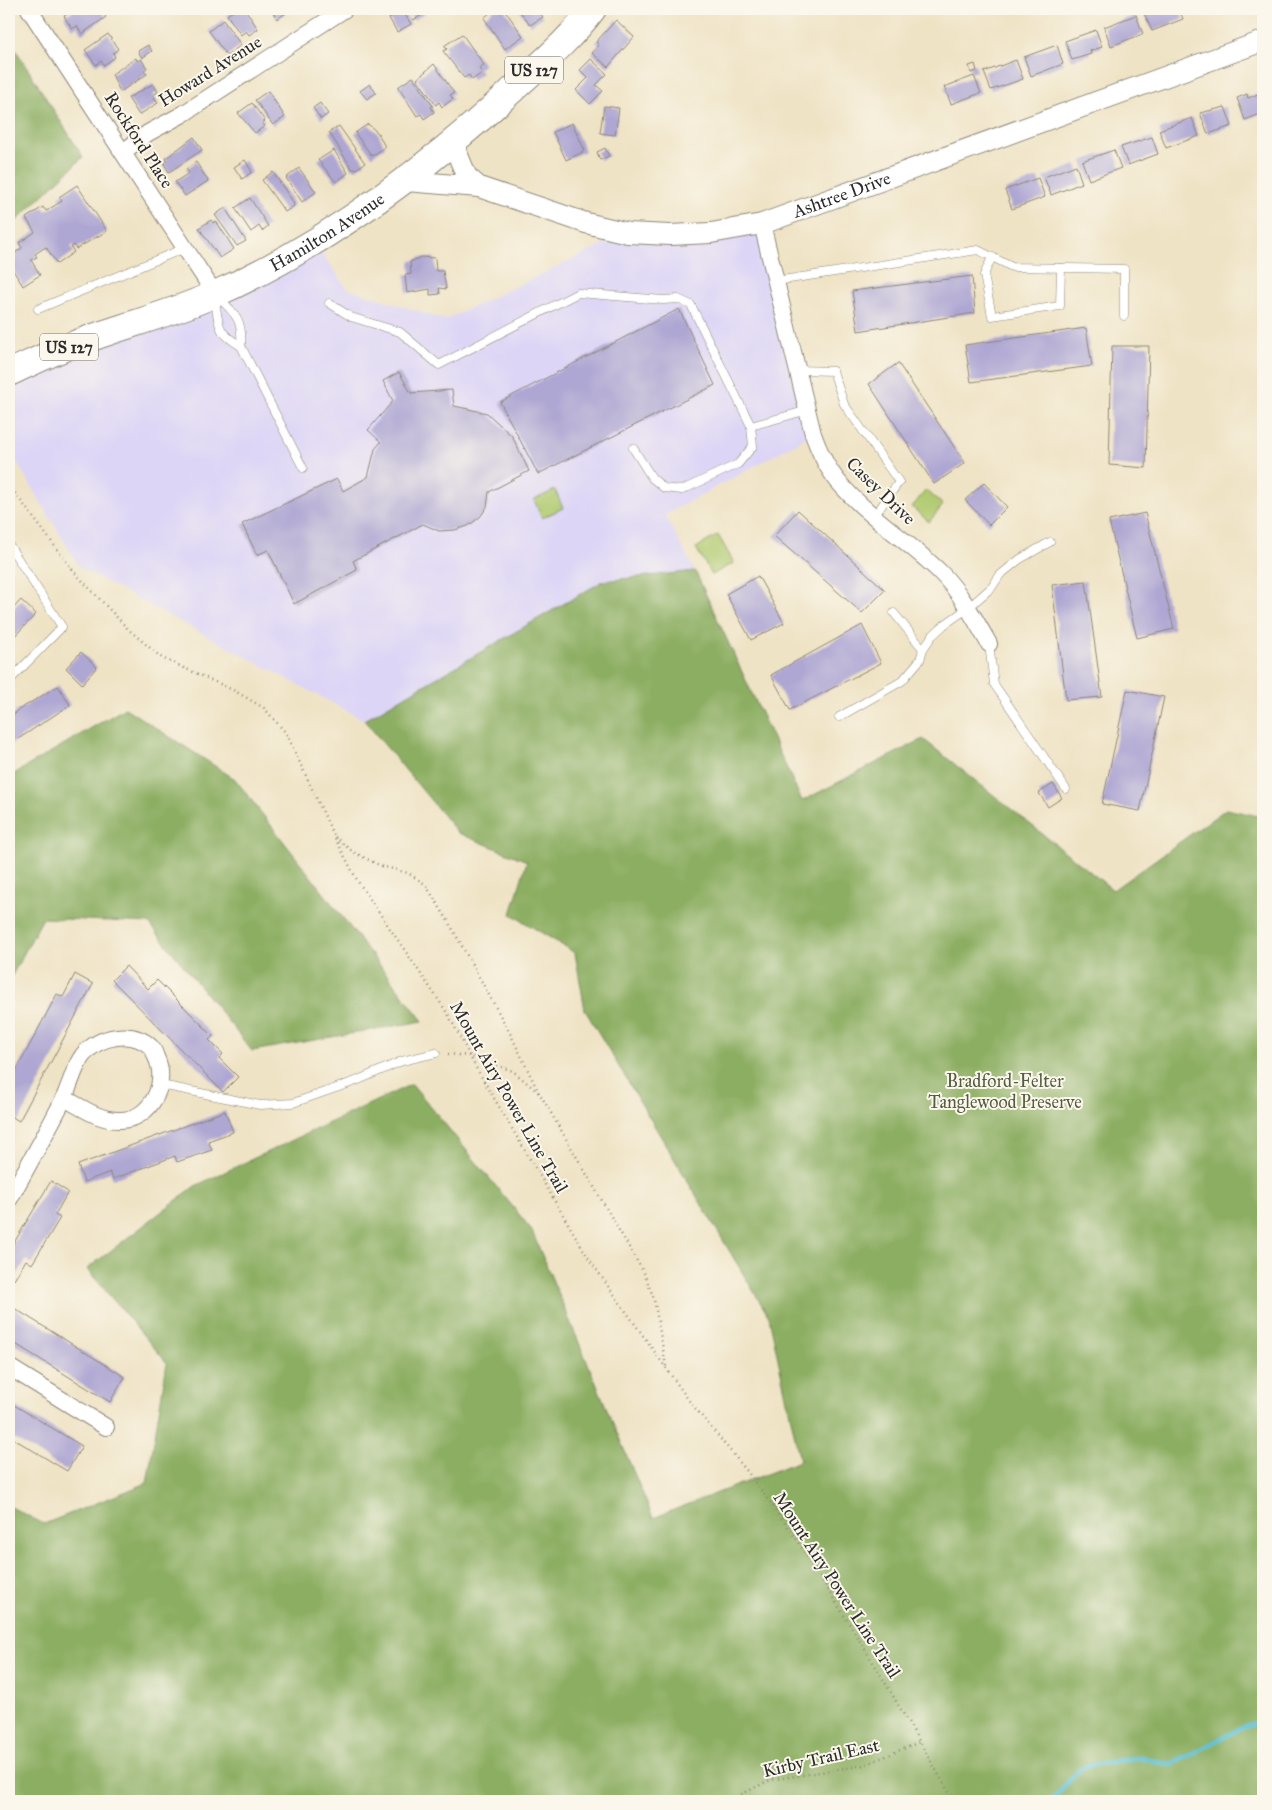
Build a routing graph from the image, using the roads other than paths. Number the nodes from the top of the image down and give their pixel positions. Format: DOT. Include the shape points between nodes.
graph roads {
  1 [pos="29,9"];
  2 [pos="345,9"];
  3 [pos="593,9"];
  4 [pos="1263,41"];
  5 [pos="452,141"];
  6 [pos="123,152"];
  7 [pos="406,181"];
  8 [pos="479,188"];
  9 [pos="762,224"];
  10 [pos="185,248"];
  11 [pos="992,257"];
  12 [pos="1061,268"];
  13 [pos="776,281"];
  14 [pos="215,294"];
  15 [pos="329,303"];
  16 [pos="38,309"];
  17 [pos="1124,316"];
  18 [pos="241,346"];
  19 [pos="798,370"];
  20 [pos="9,373"];
  21 [pos="808,410"];
  22 [pos="751,426"];
  23 [pos="632,448"];
  24 [pos="304,468"];
  25 [pos="875,515"];
  26 [pos="1050,542"];
  27 [pos="9,545"];
  28 [pos="968,608"];
  29 [pos="894,613"];
  30 [pos="990,644"];
  31 [pos="923,649"];
  32 [pos="9,681"];
  33 [pos="839,717"];
  34 [pos="1066,789"];
  35 [pos="436,1053"];
  36 [pos="161,1085"];
  37 [pos="64,1098"];
  38 [pos="9,1200"];
  39 [pos="9,1367"];
  40 [pos="106,1427"];
  1 -- 6 [label="street, Rockford Place"];
  2 -- 6 [label="street, Howard Avenue"];
  3 -- 5 [label="main road, Hamilton Avenue / US 127" via="539,66"];
  4 -- 9 [label="street, Ashtree Drive"];
  5 -- 7 [label="main road, Hamilton Avenue / US 127"];
  5 -- 8 [label="street" via="467,177"];
  6 -- 10 [label="street, Rockford Place"];
  7 -- 8 [label="street, Ashtree Drive"];
  7 -- 14 [label="main road, Hamilton Avenue / US 127" via="279,262"];
  8 -- 9 [label="street, Ashtree Drive" via="586,223 628,233 711,233"];
  9 -- 13 [label="street, Casey Drive"];
  10 -- 14 [label="street, Rockford Place"];
  10 -- 16 [label="lane"];
  11 -- 12 [label="lane" via="1012,267"];
  11 -- 12 [label="lane" via="984,275 992,316 1060,306"];
  11 -- 13 [label="lane" via="978,250"];
  12 -- 17 [label="lane" via="1124,269"];
  13 -- 19 [label="street, Casey Drive"];
  14 -- 18 [label="lane" via="236,314 242,331"];
  14 -- 18 [label="lane" via="218,323 224,337"];
  14 -- 20 [label="main road, Hamilton Avenue / US 127" via="174,312 87,339"];
  15 -- 22 [label="lane" via="351,317 400,332 439,365 578,293 678,299 690,305"];
  18 -- 24 [label="lane"];
  19 -- 21 [label="street, Casey Drive"];
  19 -- 25 [label="lane" via="833,371 844,404 899,482"];
  21 -- 22 [label="lane"];
  21 -- 25 [label="street, Casey Drive" via="818,448 832,473"];
  22 -- 23 [label="lane" via="753,446 738,464 682,490 664,488 652,478"];
  25 -- 28 [label="street, Casey Drive" via="940,571"];
  26 -- 28 [label="lane" via="1000,575 992,587"];
  27 -- 32 [label="lane" via="62,627"];
  28 -- 30 [label="street, Casey Drive"];
  28 -- 31 [label="lane" via="944,624"];
  29 -- 31 [label="lane"];
  30 -- 34 [label="lane" via="994,684"];
  31 -- 33 [label="lane" via="920,660 902,681"];
  35 -- 36 [label="lane" via="402,1061 293,1103 260,1105"];
  36 -- 37 [label="street" via="152,1102 138,1116 121,1120 104,1119"];
  36 -- 37 [label="street" via="161,1066 152,1047 133,1038 113,1037 96,1044 83,1056"];
  37 -- 38 [label="street"];
  39 -- 40 [label="street"];
}
